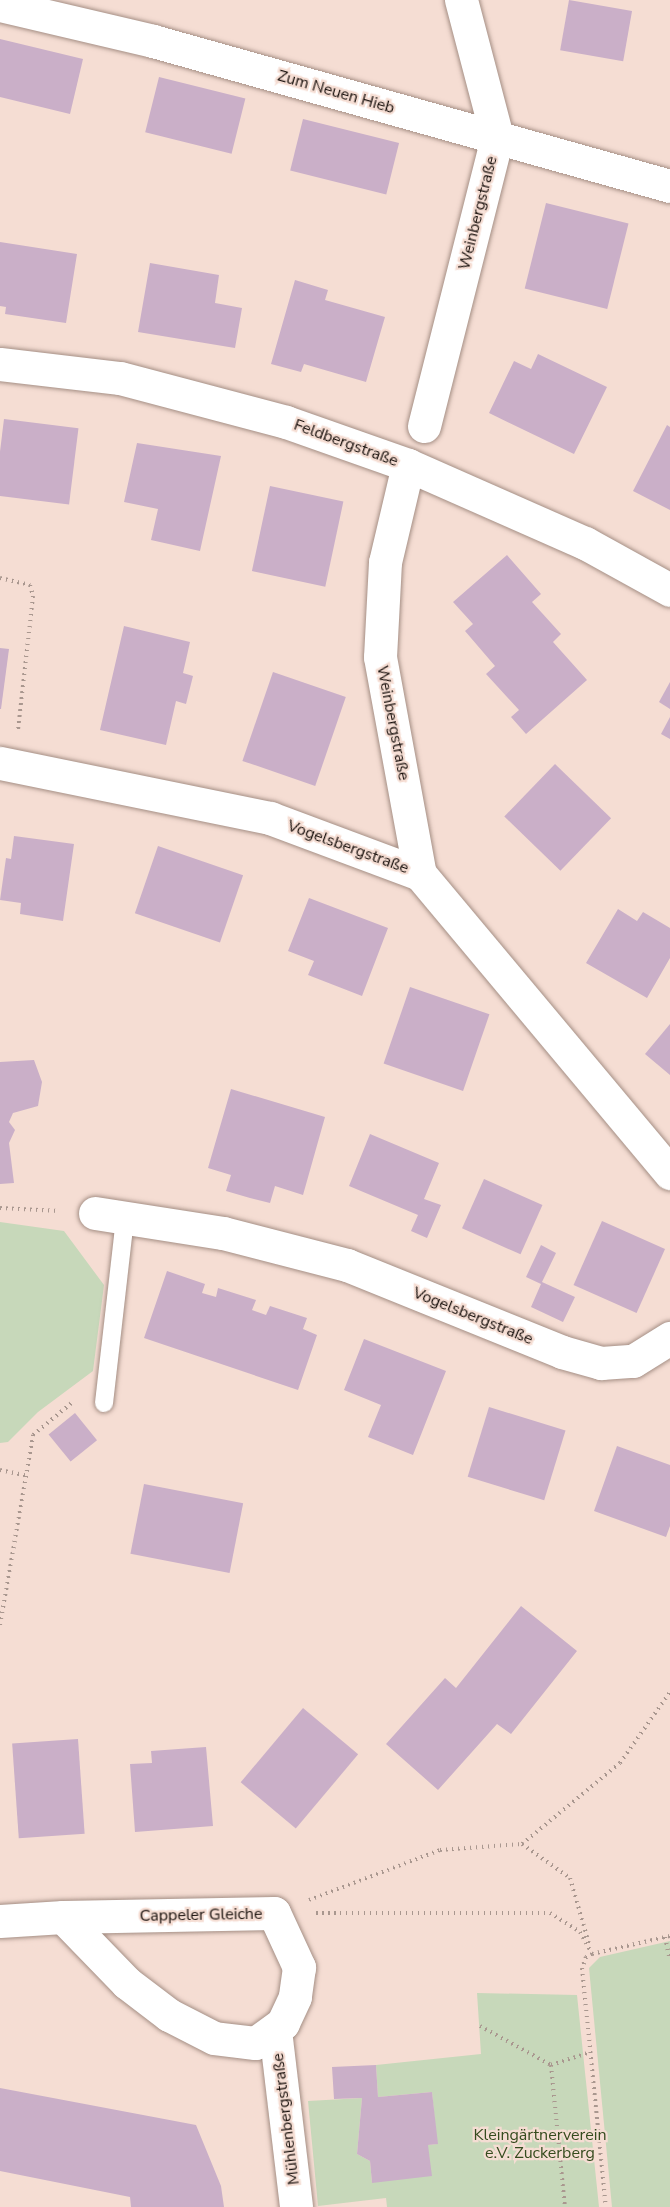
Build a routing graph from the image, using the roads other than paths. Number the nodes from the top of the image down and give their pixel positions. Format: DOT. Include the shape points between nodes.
graph roads {
  1 [pos="461,0"];
  2 [pos="0,5"];
  3 [pos="496,137"];
  4 [pos="670,186"];
  5 [pos="0,364"];
  6 [pos="424,426"];
  7 [pos="408,465"];
  8 [pos="670,590"];
  9 [pos="0,763"];
  10 [pos="420,873"];
  11 [pos="670,1173"];
  12 [pos="110,1215"];
  13 [pos="670,1338"];
  14 [pos="104,1403"];
  15 [pos="63,1917"];
  16 [pos="0,1921"];
  17 [pos="275,2030"];
  18 [pos="296,2207"];
  1 -- 3 [label="street, Weinbergstraße"];
  2 -- 3 [label="street, Zum Neuen Hieb" via="153,41"];
  3 -- 4 [label="street, Zum Neuen Hieb"];
  3 -- 6 [label="street, Weinbergstraße"];
  5 -- 7 [label="street, Feldbergstraße" via="120,378 285,422"];
  7 -- 8 [label="street, Feldbergstraße" via="585,543"];
  7 -- 10 [label="street, Weinbergstraße" via="385,562 380,657"];
  9 -- 10 [label="street, Vogelsbergstraße" via="270,818"];
  10 -- 11 [label="street, Vogelsbergstraße"];
  12 -- 13 [label="street, Vogelsbergstraße" via="223,1233 347,1265 562,1352 601,1363 633,1361"];
  12 -- 14 [label="lane"];
  15 -- 16 [label="street, Cappeler Gleiche"];
  15 -- 17 [label="street" via="127,1983 192,2028 236,2043 255,2043"];
  15 -- 17 [label="street, Cappeler Gleiche" via="274,1913 299,1967 295,1997"];
  17 -- 18 [label="street, Mühlenbergstraße"];
}
